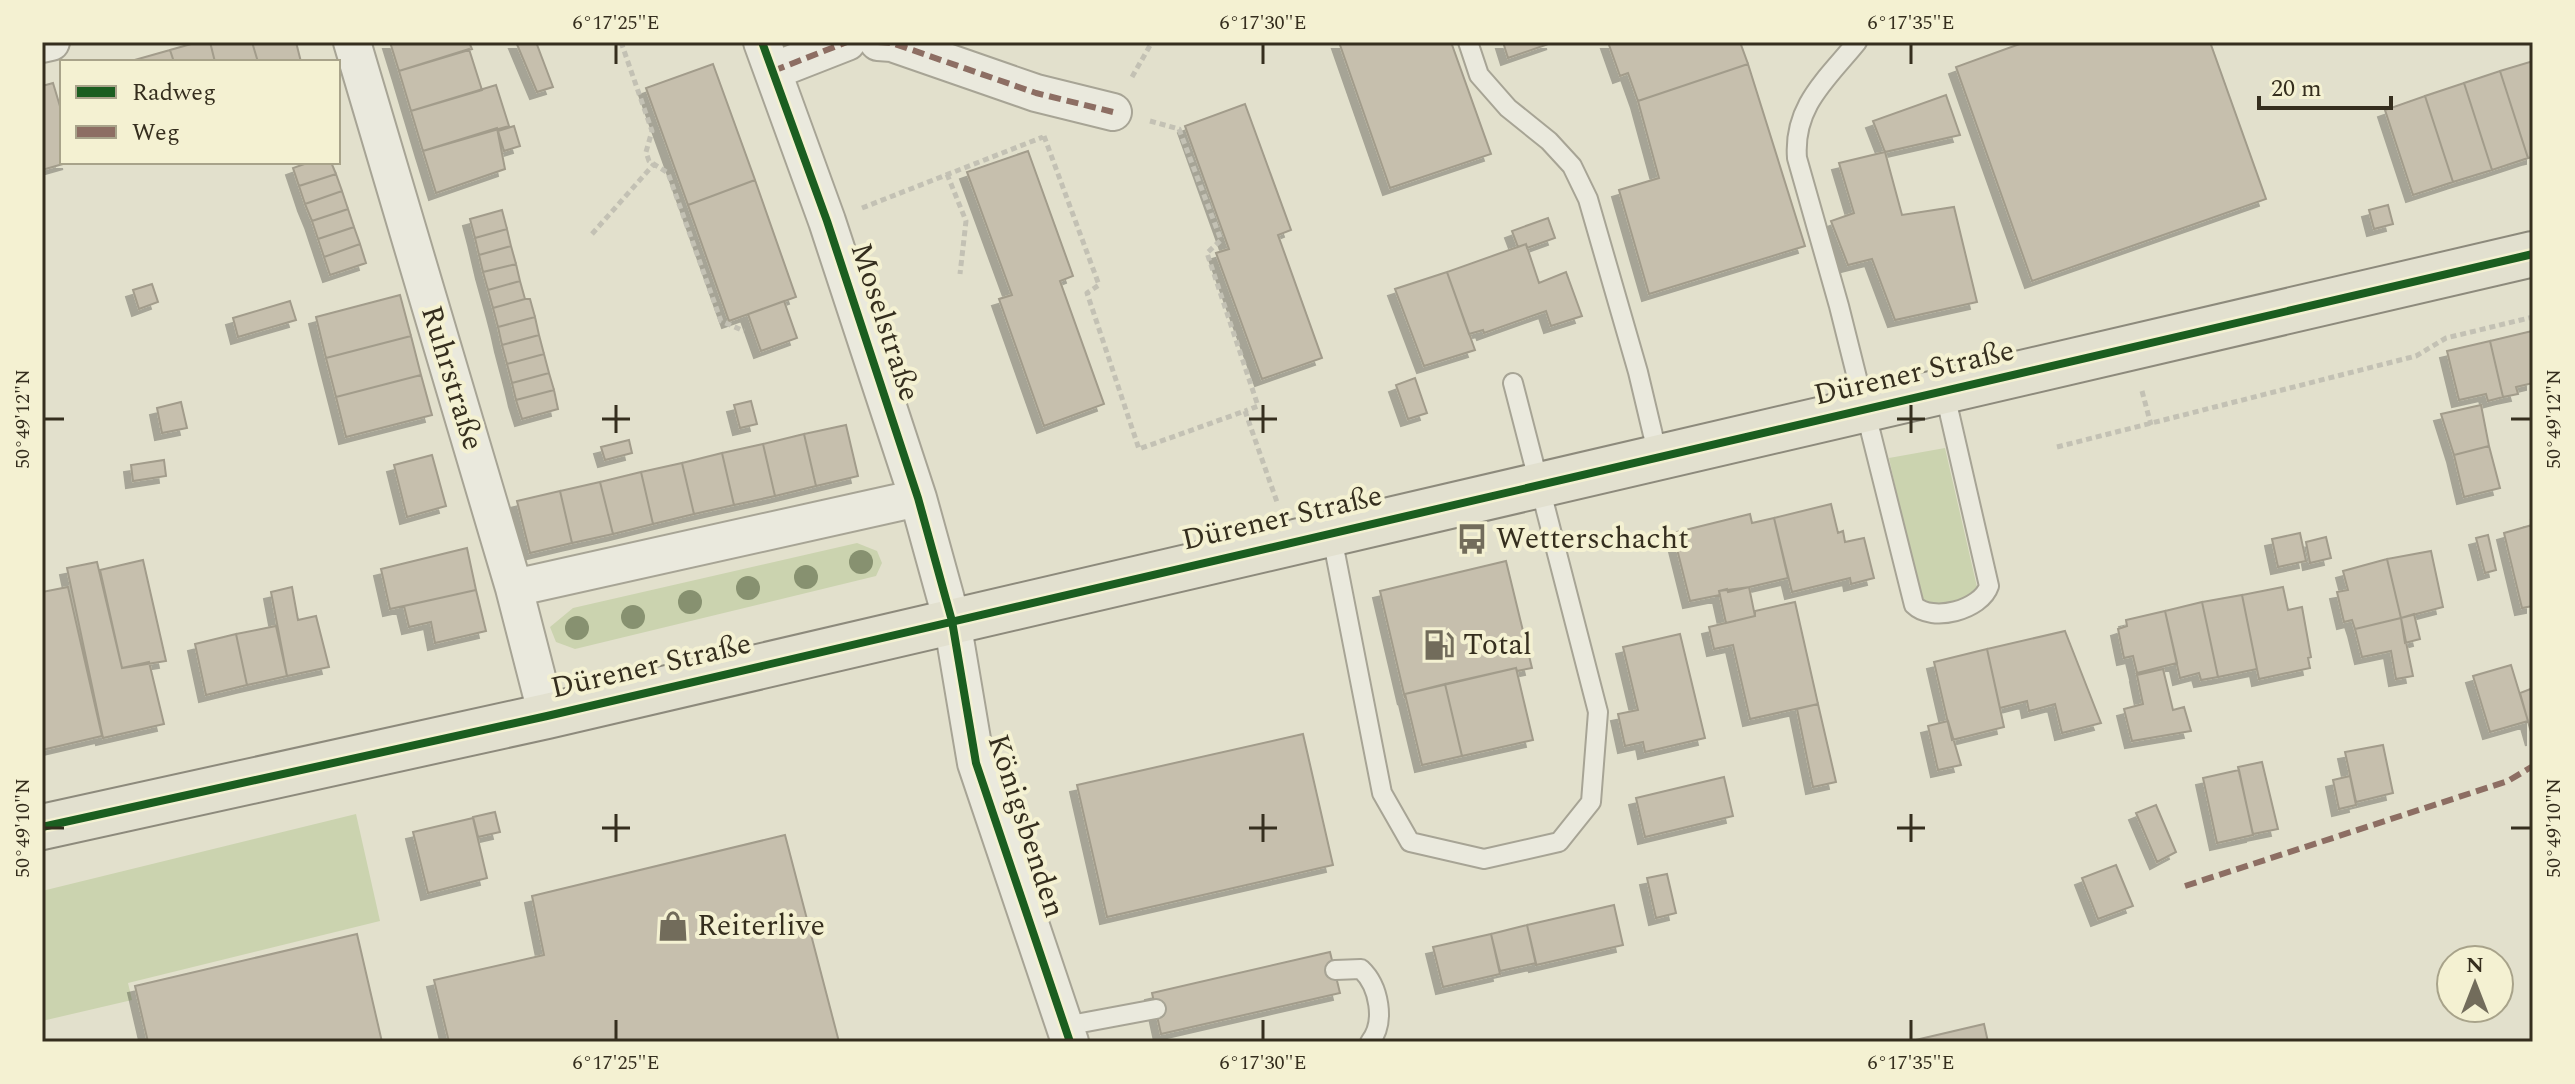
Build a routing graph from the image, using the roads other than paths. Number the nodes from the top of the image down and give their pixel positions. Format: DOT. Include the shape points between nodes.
graph roads {
  1 [pos="51,42"];
  2 [pos="352,42"];
  3 [pos="847,42"];
  4 [pos="878,42"];
  5 [pos="1468,42"];
  6 [pos="1857,42"];
  7 [pos="42,44"];
  8 [pos="767,57"];
  9 [pos="1113,112"];
  10 [pos="2533,254"];
  11 [pos="1513,383"];
  12 [pos="1944,390"];
  13 [pos="1862,409"];
  14 [pos="1658,456"];
  15 [pos="1540,484"];
  16 [pos="918,498"];
  17 [pos="1331,532"];
  18 [pos="514,588"];
  19 [pos="952,621"];
  20 [pos="547,716"];
  21 [pos="42,827"];
  22 [pos="1335,970"];
  23 [pos="1156,1009"];
  24 [pos="1068,1034"];
  25 [pos="1374,1037"];
  1 -- 7 [label="street"];
  2 -- 18 [label="street, Ruhrstraße"];
  3 -- 8 [label="street"];
  4 -- 9 [label="street"];
  5 -- 14 [label="lane" via="1479,75 1572,166 1588,199"];
  6 -- 13 [label="lane" via="1799,118 1796,138"];
  8 -- 16 [label="street, Moselstraße"];
  10 -- 12 [label="main road, Dürener Straße"];
  11 -- 15 [label="lane"];
  12 -- 13 [label="main road, Dürener Straße"];
  12 -- 13 [label="lane" via="1989,576 1986,595 1955,611 1921,612 1914,605"];
  13 -- 14 [label="main road, Dürener Straße"];
  14 -- 15 [label="main road, Dürener Straße"];
  15 -- 17 [label="main road, Dürener Straße"];
  15 -- 17 [label="lane" via="1598,712 1591,802 1559,842 1484,859 1410,842 1382,793"];
  16 -- 18 [label="street"];
  16 -- 19 [label="street, Moselstraße"];
  17 -- 19 [label="main road, Dürener Straße"];
  18 -- 20 [label="street, Ruhrstraße"];
  19 -- 20 [label="main road, Dürener Straße"];
  19 -- 24 [label="street, Königsbenden" via="976,763"];
  20 -- 21 [label="main road, Dürener Straße"];
  22 -- 25 [label="lane" via="1361,969 1369,977 1380,1016"];
  23 -- 24 [label="lane"];
}
